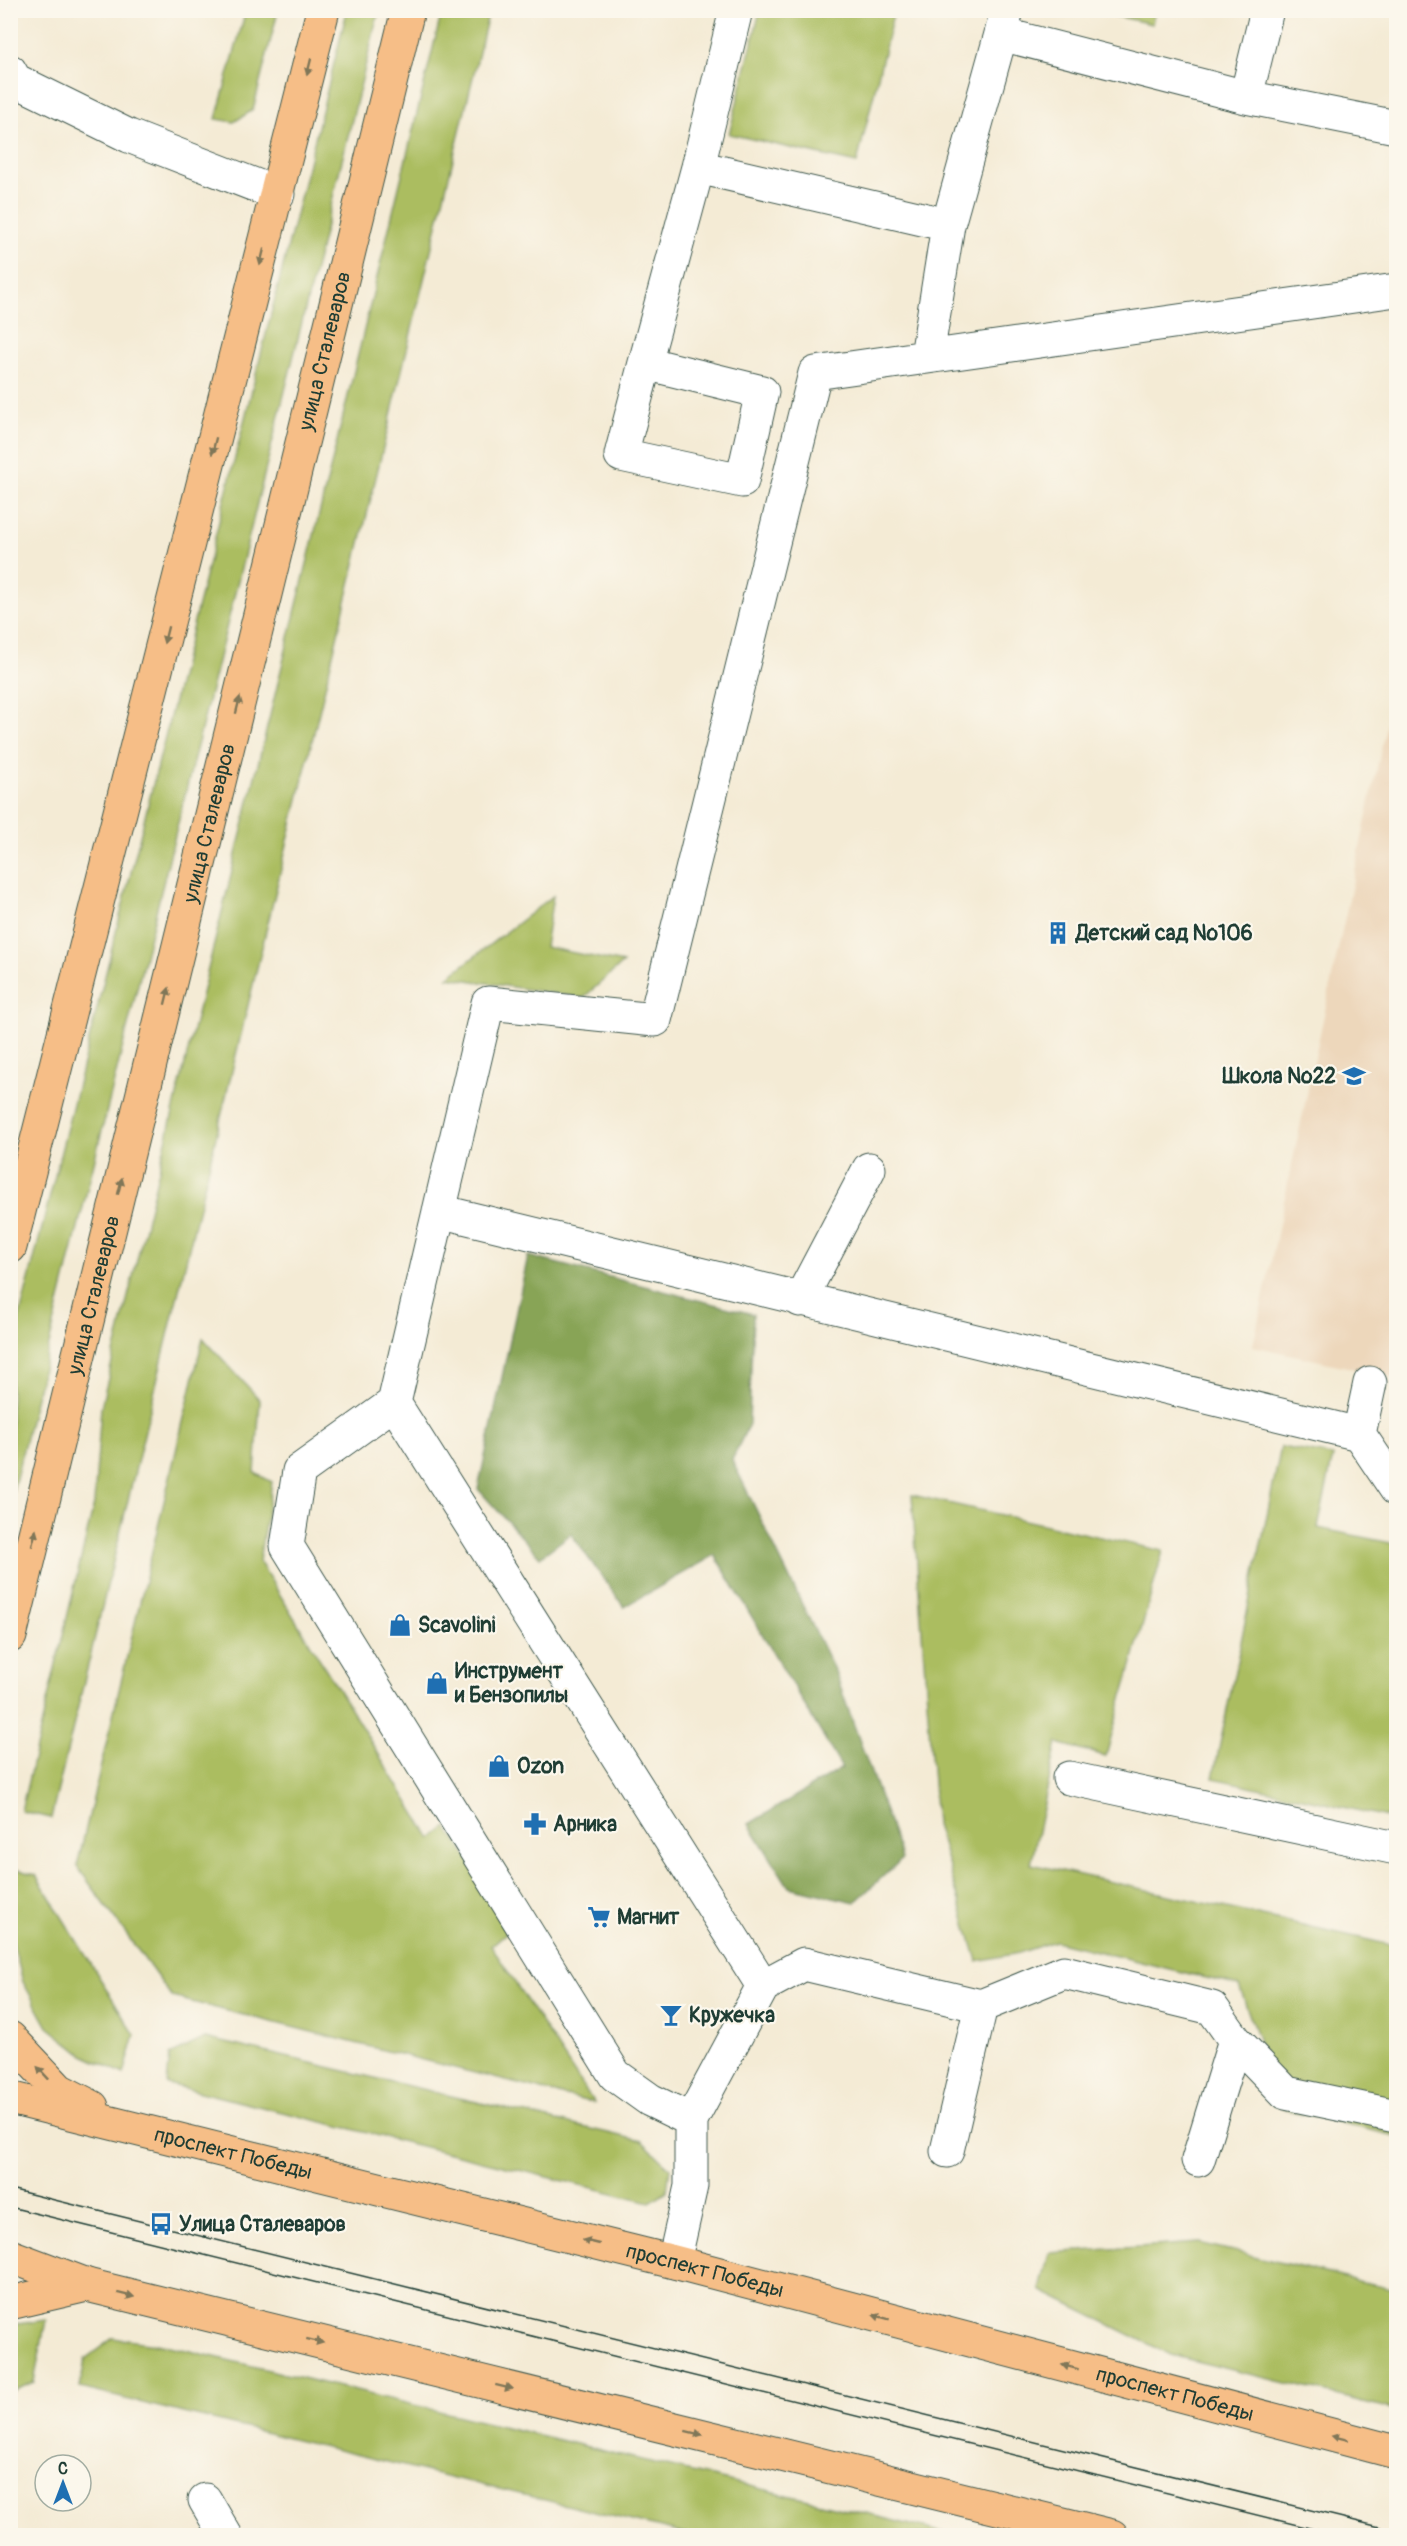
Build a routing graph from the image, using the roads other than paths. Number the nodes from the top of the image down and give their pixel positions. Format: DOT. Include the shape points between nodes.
graph roads {
  1 [pos="323,10"];
  2 [pos="408,10"];
  3 [pos="736,10"];
  4 [pos="1267,10"];
  5 [pos="1004,22"];
  6 [pos="12,77"];
  7 [pos="1246,97"];
  8 [pos="1396,127"];
  9 [pos="698,167"];
  10 [pos="278,194"];
  11 [pos="948,225"];
  12 [pos="1396,290"];
  13 [pos="927,356"];
  14 [pos="645,363"];
  15 [pos="869,1169"];
  16 [pos="439,1211"];
  17 [pos="10,1247"];
  18 [pos="800,1300"];
  19 [pos="1370,1383"];
  20 [pos="394,1403"];
  21 [pos="1359,1434"];
  22 [pos="1396,1489"];
  23 [pos="10,1636"];
  24 [pos="1069,1778"];
  25 [pos="1396,1848"];
  26 [pos="763,1986"];
  27 [pos="981,2006"];
  28 [pos="10,2038"];
  29 [pos="1235,2040"];
  30 [pos="10,2098"];
  31 [pos="1396,2116"];
  32 [pos="691,2120"];
  33 [pos="128,2126"];
  34 [pos="947,2151"];
  35 [pos="1198,2160"];
  36 [pos="10,2256"];
  37 [pos="674,2262"];
  38 [pos="87,2285"];
  39 [pos="10,2303"];
  40 [pos="1396,2452"];
  41 [pos="205,2500"];
  42 [pos="226,2535"];
  43 [pos="1112,2535"];
  1 -- 10 [label="main road, one-way"];
  23 -- 2 [label="main road, улица Сталеваров, one-way"];
  3 -- 9 [label="street"];
  4 -- 7 [label="street"];
  5 -- 7 [label="street"];
  5 -- 11 [label="street"];
  6 -- 10 [label="street" via="129,136"];
  7 -- 8 [label="street"];
  9 -- 11 [label="street"];
  9 -- 14 [label="street"];
  10 -- 17 [label="main road, one-way"];
  11 -- 13 [label="street"];
  12 -- 13 [label="street"];
  13 -- 16 [label="street" via="815,373 655,1020 488,1003"];
  14 -- 14 [label="street" via="621,455 742,481 762,392"];
  15 -- 18 [label="street"];
  16 -- 18 [label="street"];
  16 -- 20 [label="street"];
  18 -- 21 [label="street"];
  19 -- 21 [label="street"];
  20 -- 26 [label="street"];
  20 -- 32 [label="street" via="299,1471 287,1546 615,2075 650,2100"];
  21 -- 22 [label="street"];
  24 -- 25 [label="street"];
  26 -- 27 [label="street" via="804,1964"];
  26 -- 32 [label="street"];
  27 -- 29 [label="street" via="1064,1972 1212,2008"];
  27 -- 34 [label="street"];
  33 -- 28 [label="main road, one-way" via="58,2090"];
  29 -- 31 [label="street" via="1286,2093"];
  29 -- 35 [label="street"];
  30 -- 33 [label="main road, проспект Победы"];
  32 -- 37 [label="street" via="691,2186"];
  37 -- 33 [label="main road, проспект Победы, one-way"];
  36 -- 38 [label="main road"];
  40 -- 37 [label="main road, проспект Победы, one-way"];
  38 -- 39 [label="main road"];
  38 -- 43 [label="main road, one-way"];
  41 -- 42 [label="street"];
}
